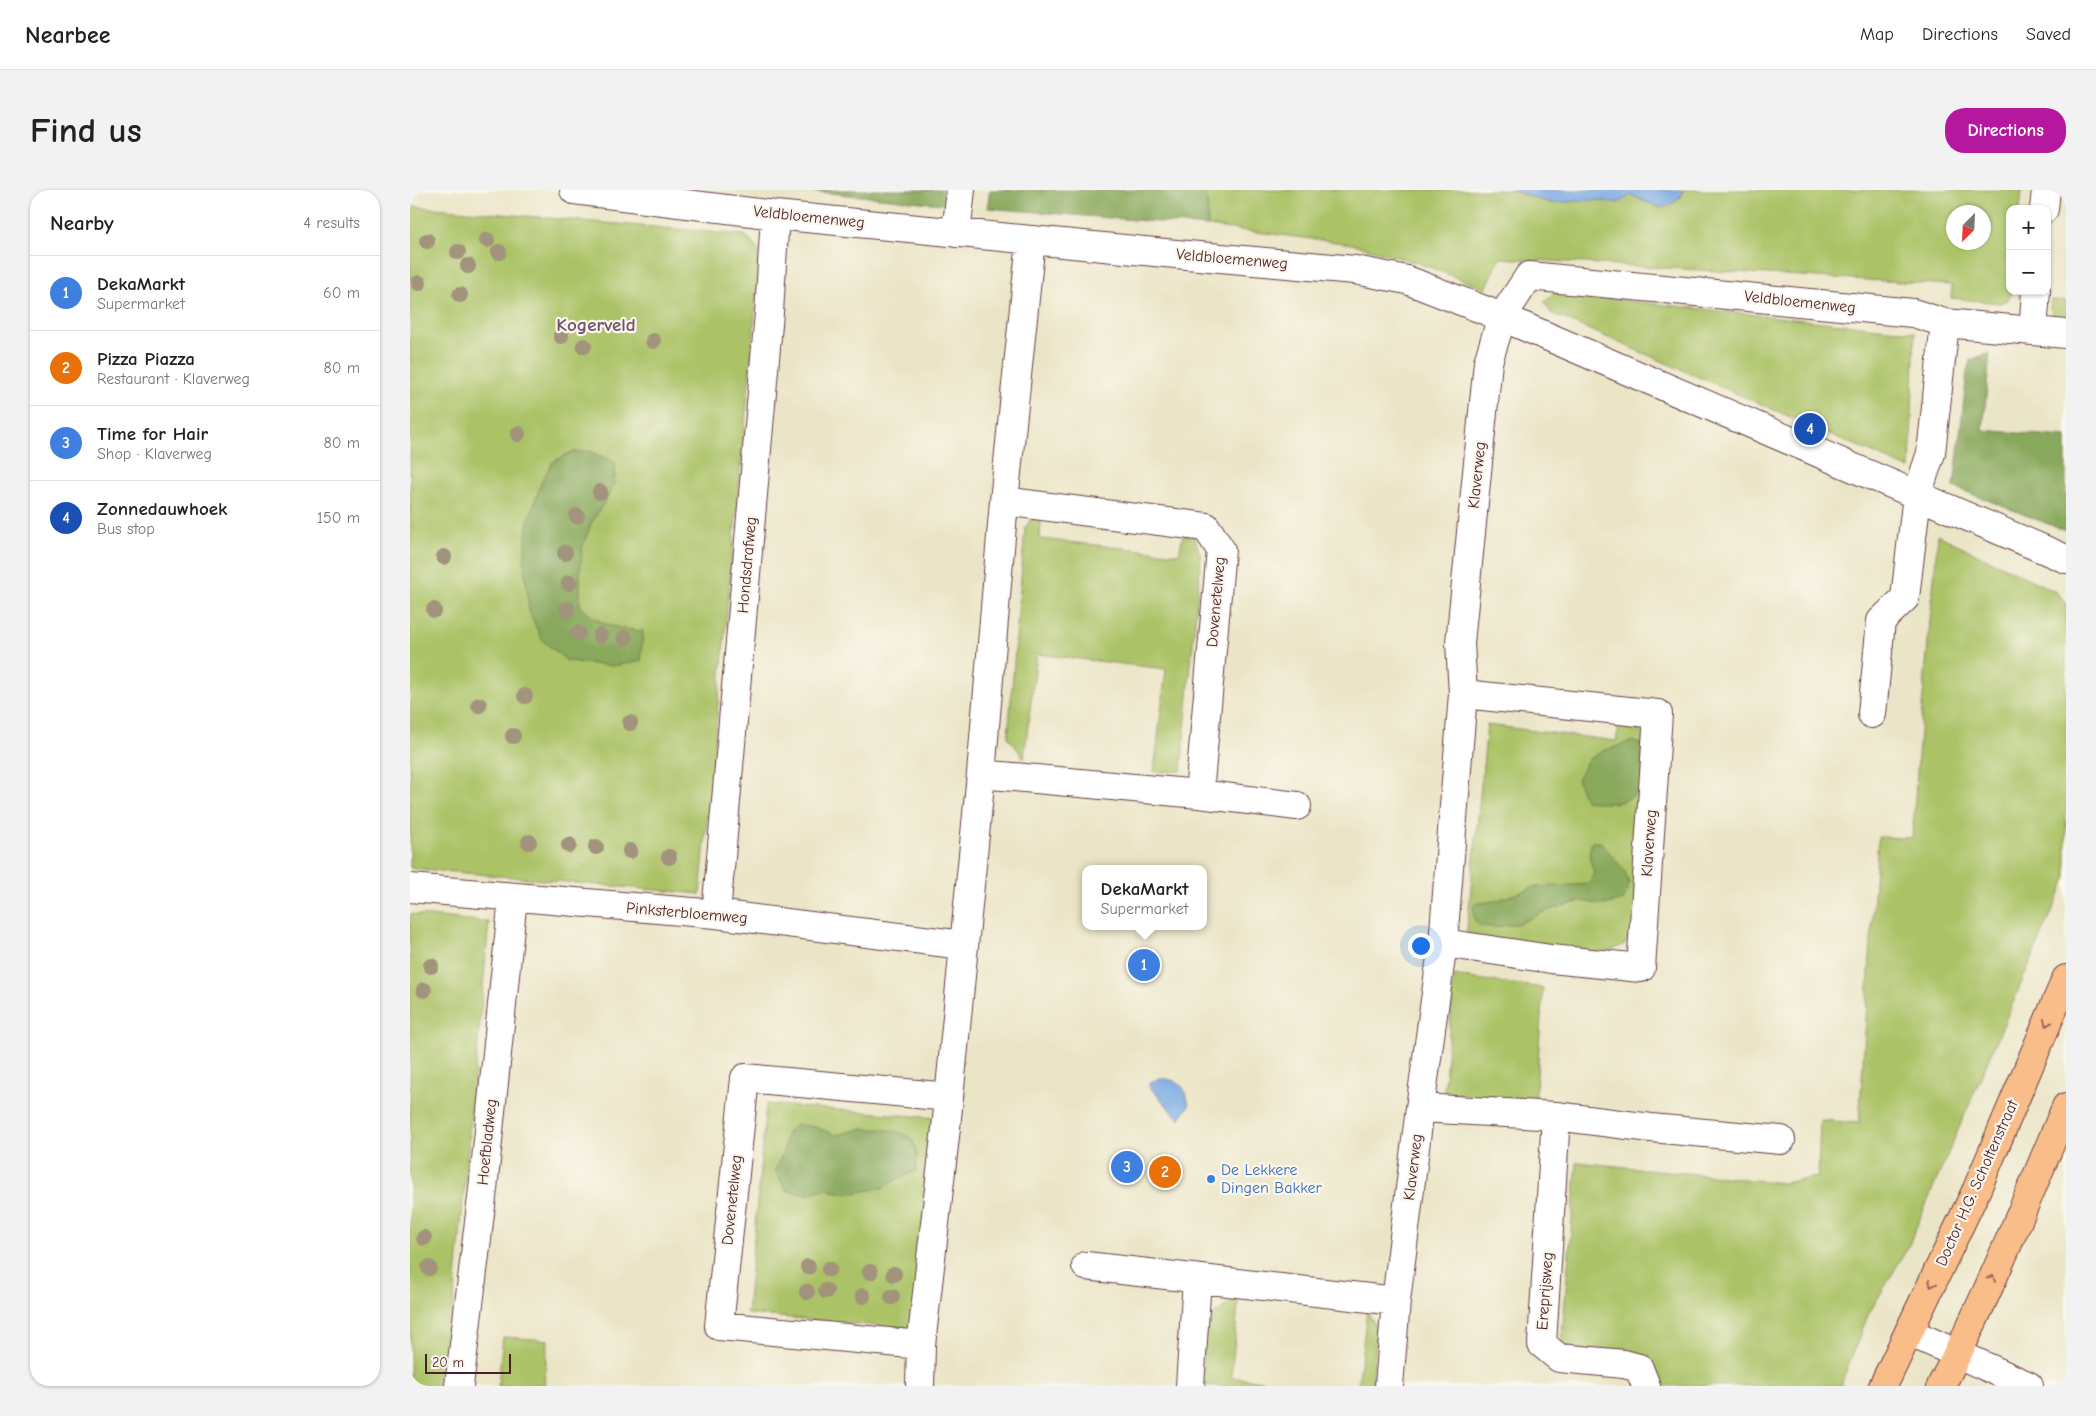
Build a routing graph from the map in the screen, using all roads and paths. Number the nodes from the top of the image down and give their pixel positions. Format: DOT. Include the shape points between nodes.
graph roads {
  1 [pos="574,190"];
  2 [pos="961,190"];
  3 [pos="2046,190"];
  4 [pos="2044,205"];
  5 [pos="775,215"];
  6 [pos="956,233"];
  7 [pos="1031,240"];
  8 [pos="2036,295"];
  9 [pos="1502,317"];
  10 [pos="1945,324"];
  11 [pos="2033,331"];
  12 [pos="2066,334"];
  13 [pos="1917,495"];
  14 [pos="1004,501"];
  15 [pos="2066,559"];
  16 [pos="1463,694"];
  17 [pos="1872,714"];
  18 [pos="981,774"];
  19 [pos="1199,794"];
  20 [pos="1296,806"];
  21 [pos="410,888"];
  22 [pos="513,898"];
  23 [pos="716,914"];
  24 [pos="1443,943"];
  25 [pos="963,945"];
  26 [pos="2066,979"];
  27 [pos="949,1097"];
  28 [pos="2066,1107"];
  29 [pos="1420,1108"];
  30 [pos="1556,1116"];
  31 [pos="1781,1140"];
  32 [pos="1086,1266"];
  33 [pos="1197,1279"];
  34 [pos="1396,1301"];
  35 [pos="1909,1332"];
  36 [pos="921,1345"];
  37 [pos="1958,1354"];
  38 [pos="459,1386"];
  39 [pos="920,1386"];
  40 [pos="1190,1386"];
  41 [pos="1389,1386"];
  42 [pos="1646,1386"];
  43 [pos="1883,1386"];
  44 [pos="1941,1386"];
  45 [pos="2029,1386"];
  1 -- 5 [label="street, Veldbloemenweg"];
  2 -- 6 [label="street"];
  3 -- 4 [label="street"];
  5 -- 6 [label="street, Veldbloemenweg"];
  5 -- 23 [label="street, Hondsdrafweg"];
  6 -- 7 [label="street, Veldbloemenweg"];
  7 -- 9 [label="street, Veldbloemenweg" via="1355,270 1407,280"];
  7 -- 14 [label="street"];
  8 -- 11 [label="street"];
  9 -- 10 [label="street, Veldbloemenweg" via="1529,276 1913,313"];
  9 -- 13 [label="street, Veldbloemenweg"];
  9 -- 16 [label="street, Klaverweg" via="1488,362 1460,643"];
  10 -- 11 [label="street"];
  10 -- 13 [label="street" via="1932,453"];
  11 -- 12 [label="street"];
  13 -- 15 [label="street, Veldbloemenweg"];
  13 -- 17 [label="street" via="1905,598 1881,620"];
  14 -- 18 [label="street"];
  14 -- 19 [label="street, Dovenetelweg" via="1206,527 1221,550"];
  16 -- 24 [label="street, Klaverweg"];
  16 -- 24 [label="street, Klaverweg" via="1658,714 1641,968"];
  18 -- 19 [label="street"];
  18 -- 25 [label="street"];
  19 -- 20 [label="street"];
  21 -- 22 [label="street, Pinksterbloemweg"];
  22 -- 23 [label="street, Pinksterbloemweg"];
  22 -- 38 [label="street, Hoefbladweg"];
  23 -- 25 [label="street, Pinksterbloemweg"];
  24 -- 29 [label="street, Klaverweg"];
  25 -- 27 [label="street"];
  26 -- 35 [label="main road, Doctor H.G. Scholtenstraat, one-way" via="1976,1191"];
  27 -- 36 [label="street"];
  27 -- 36 [label="street, Dovenetelweg" via="745,1078 719,1326"];
  37 -- 28 [label="main road, one-way"];
  29 -- 30 [label="street"];
  29 -- 34 [label="street, Klaverweg"];
  30 -- 31 [label="street"];
  30 -- 42 [label="street, Ereprijsweg" via="1542,1344 1559,1358 1639,1368"];
  32 -- 33 [label="street"];
  33 -- 34 [label="street"];
  33 -- 40 [label="street"];
  34 -- 41 [label="street, Klaverweg"];
  35 -- 37 [label="street"];
  35 -- 43 [label="main road, Doctor H.G. Scholtenstraat"];
  36 -- 39 [label="street"];
  37 -- 44 [label="main road"];
  37 -- 45 [label="street"];
}
